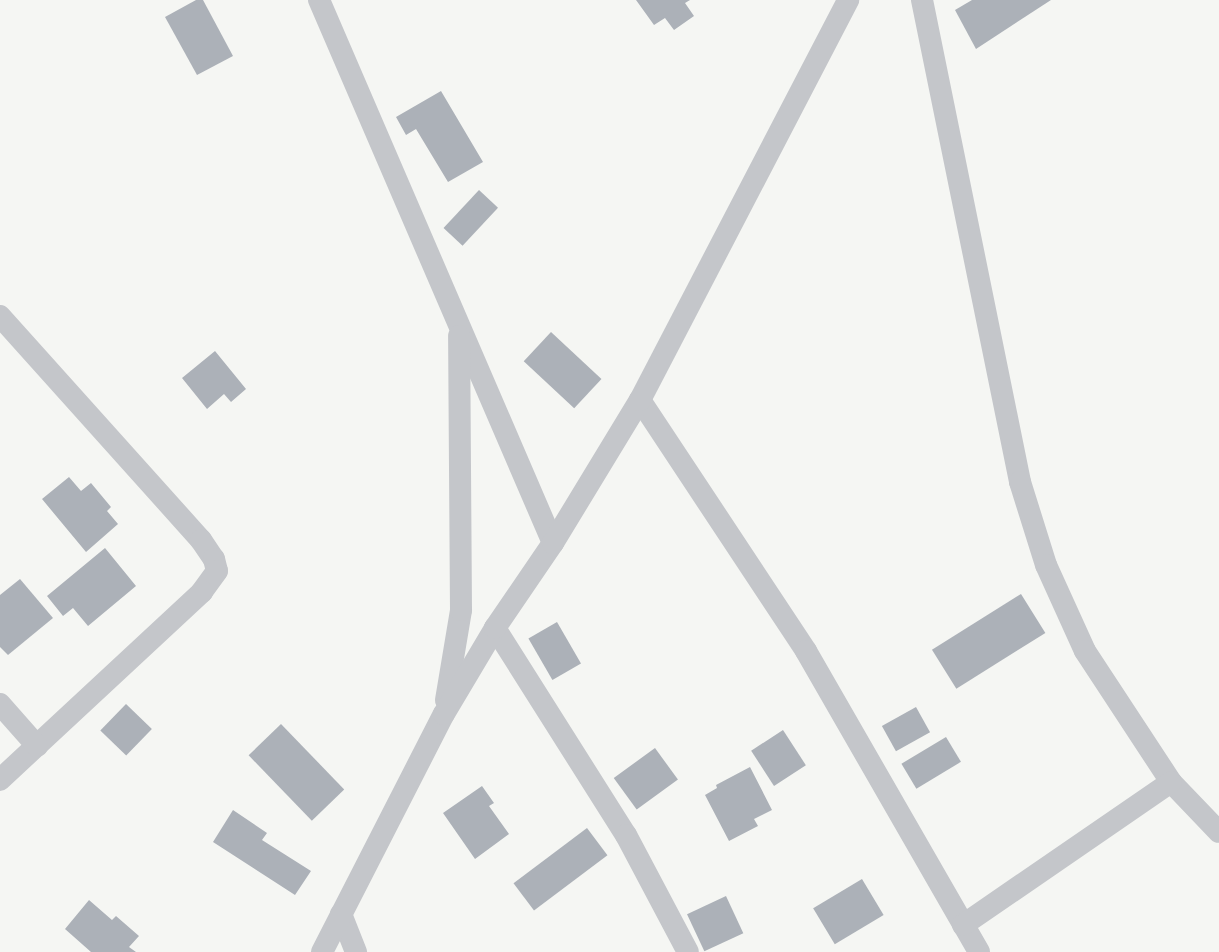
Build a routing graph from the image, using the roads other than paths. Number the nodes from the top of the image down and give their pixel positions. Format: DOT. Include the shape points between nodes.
graph roads {
  1 [pos="319,0"];
  2 [pos="848,0"];
  3 [pos="922,0"];
  4 [pos="0,316"];
  5 [pos="459,324"];
  6 [pos="640,400"];
  7 [pos="553,543"];
  8 [pos="495,628"];
  9 [pos="0,704"];
  10 [pos="444,714"];
  11 [pos="37,746"];
  12 [pos="0,780"];
  13 [pos="1171,782"];
  14 [pos="1219,832"];
  15 [pos="341,914"];
  16 [pos="963,925"];
  17 [pos="322,952"];
  18 [pos="356,952"];
  19 [pos="688,952"];
  20 [pos="979,952"];
  1 -- 5 [label="street"];
  2 -- 6 [label="street"];
  3 -- 13 [label="street" via="1020,482 1039,544 1085,651"];
  4 -- 11 [label="street" via="201,540 217,571 202,592"];
  5 -- 7 [label="street"];
  5 -- 10 [label="street" via="460,610"];
  6 -- 7 [label="street"];
  6 -- 16 [label="street" via="806,651"];
  7 -- 8 [label="street"];
  8 -- 10 [label="street"];
  8 -- 19 [label="street" via="626,835"];
  9 -- 11 [label="street"];
  10 -- 15 [label="street"];
  11 -- 12 [label="street"];
  13 -- 14 [label="street"];
  13 -- 16 [label="street"];
  15 -- 17 [label="street"];
  15 -- 18 [label="street"];
  16 -- 20 [label="street"];
}
